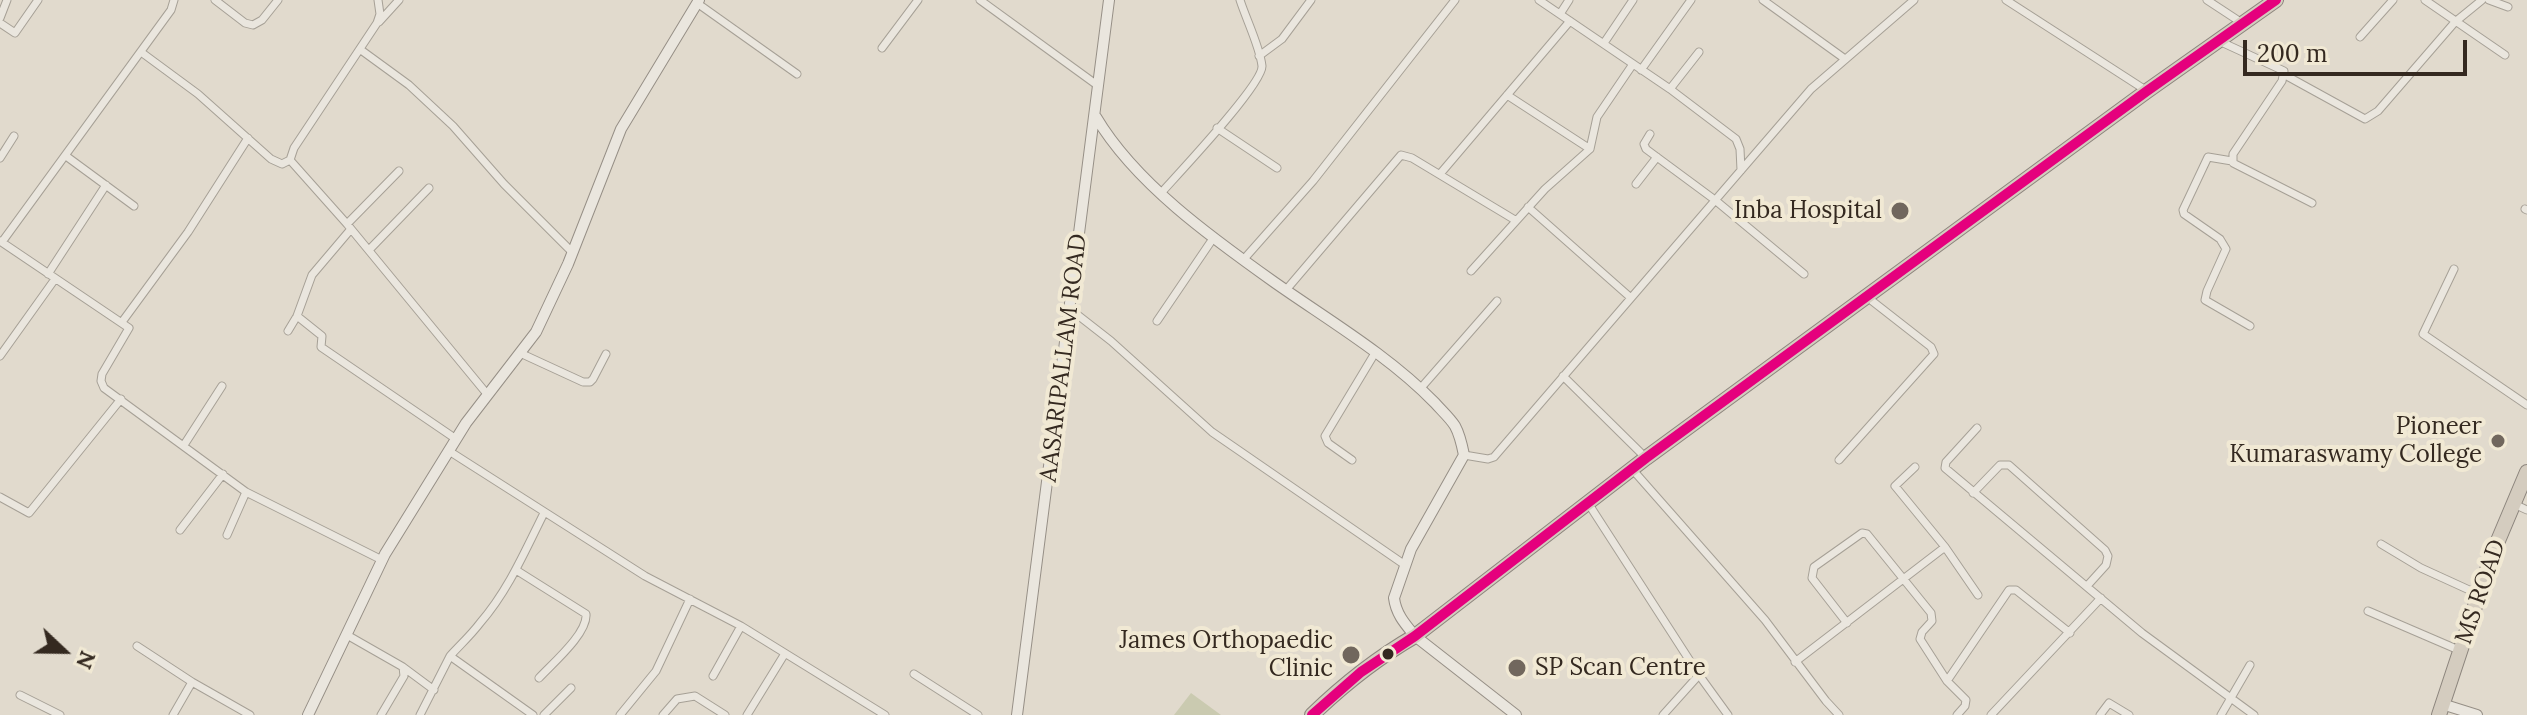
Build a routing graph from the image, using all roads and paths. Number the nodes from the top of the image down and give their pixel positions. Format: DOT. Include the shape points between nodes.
graph roads {
  1 [pos="7,0"];
  2 [pos="38,0"];
  3 [pos="174,0"];
  4 [pos="215,0"];
  5 [pos="278,0"];
  6 [pos="378,0"];
  7 [pos="399,0"];
  8 [pos="918,0"];
  9 [pos="980,0"];
  10 [pos="1109,0"];
  11 [pos="1240,0"];
  12 [pos="1311,0"];
  13 [pos="1455,0"];
  14 [pos="1539,0"];
  15 [pos="1569,0"];
  16 [pos="1633,0"];
  17 [pos="1691,0"];
  18 [pos="1763,0"];
  19 [pos="2006,0"];
  20 [pos="2207,0"];
  21 [pos="2276,0"];
  22 [pos="2393,0"];
  23 [pos="2425,0"];
  24 [pos="2482,0"];
  25 [pos="2489,0"];
  26 [pos="1909,1"];
  27 [pos="698,2"];
  28 [pos="2508,7"];
  29 [pos="1560,14"];
  30 [pos="0,21"];
  31 [pos="1570,21"];
  32 [pos="2455,22"];
  33 [pos="377,23"];
  34 [pos="2242,23"];
  35 [pos="2360,37"];
  36 [pos="2217,40"];
  37 [pos="1604,43"];
  38 [pos="882,48"];
  39 [pos="361,50"];
  40 [pos="141,52"];
  41 [pos="1699,52"];
  42 [pos="2505,55"];
  43 [pos="1259,56"];
  44 [pos="1845,59"];
  45 [pos="1633,64"];
  46 [pos="1641,70"];
  47 [pos="797,74"];
  48 [pos="2285,75"];
  49 [pos="1097,85"];
  50 [pos="1670,89"];
  51 [pos="2147,91"];
  52 [pos="1507,95"];
  53 [pos="1096,117"];
  54 [pos="1217,128"];
  55 [pos="1650,134"];
  56 [pos="14,136"];
  57 [pos="248,138"];
  58 [pos="1590,149"];
  59 [pos="66,156"];
  60 [pos="1657,157"];
  61 [pos="0,158"];
  62 [pos="290,160"];
  63 [pos="2232,161"];
  64 [pos="1277,168"];
  65 [pos="399,171"];
  66 [pos="1741,171"];
  67 [pos="1440,174"];
  68 [pos="1636,184"];
  69 [pos="106,185"];
  70 [pos="429,188"];
  71 [pos="1161,193"];
  72 [pos="1715,200"];
  73 [pos="2312,203"];
  74 [pos="134,206"];
  75 [pos="1528,207"];
  76 [pos="1515,220"];
  77 [pos="349,226"];
  78 [pos="1214,237"];
  79 [pos="1,242"];
  80 [pos="369,250"];
  81 [pos="572,252"];
  82 [pos="1244,259"];
  83 [pos="2454,269"];
  84 [pos="1471,271"];
  85 [pos="1804,274"];
  86 [pos="52,276"];
  87 [pos="1286,290"];
  88 [pos="1867,297"];
  89 [pos="1631,298"];
  90 [pos="1497,301"];
  91 [pos="1070,309"];
  92 [pos="297,316"];
  93 [pos="1157,321"];
  94 [pos="122,322"];
  95 [pos="2250,326"];
  96 [pos="288,331"];
  97 [pos="520,353"];
  98 [pos="1375,353"];
  99 [pos="606,354"];
  100 [pos="0,356"];
  101 [pos="1563,376"];
  102 [pos="222,386"];
  103 [pos="1420,389"];
  104 [pos="487,394"];
  105 [pos="121,399"];
  106 [pos="2527,405"];
  107 [pos="1977,428"];
  108 [pos="456,439"];
  109 [pos="184,445"];
  110 [pos="449,451"];
  111 [pos="1464,455"];
  112 [pos="1646,458"];
  113 [pos="1352,460"];
  114 [pos="1839,460"];
  115 [pos="1915,467"];
  116 [pos="1632,469"];
  117 [pos="2527,472"];
  118 [pos="223,474"];
  119 [pos="246,492"];
  120 [pos="1973,493"];
  121 [pos="0,497"];
  122 [pos="1588,503"];
  123 [pos="2512,503"];
  124 [pos="2527,510"];
  125 [pos="544,513"];
  126 [pos="180,530"];
  127 [pos="227,535"];
  128 [pos="2381,544"];
  129 [pos="1945,547"];
  130 [pos="382,560"];
  131 [pos="1405,565"];
  132 [pos="516,570"];
  133 [pos="1903,581"];
  134 [pos="2087,586"];
  135 [pos="2478,594"];
  136 [pos="1978,595"];
  137 [pos="2101,598"];
  138 [pos="690,599"];
  139 [pos="2368,611"];
  140 [pos="1847,623"];
  141 [pos="741,626"];
  142 [pos="2070,633"];
  143 [pos="347,635"];
  144 [pos="1415,636"];
  145 [pos="137,646"];
  146 [pos="2461,651"];
  147 [pos="784,655"];
  148 [pos="450,656"];
  149 [pos="1795,662"];
  150 [pos="2250,665"];
  151 [pos="403,667"];
  152 [pos="914,674"];
  153 [pos="1699,675"];
  154 [pos="713,676"];
  155 [pos="539,678"];
  156 [pos="1947,681"];
  157 [pos="192,682"];
  158 [pos="571,688"];
  159 [pos="434,690"];
  160 [pos="20,695"];
  161 [pos="2230,699"];
  162 [pos="2441,710"];
  163 [pos="235,712"];
  164 [pos="60,715"];
  165 [pos="173,715"];
  166 [pos="250,715"];
  167 [pos="308,715"];
  168 [pos="381,715"];
  169 [pos="420,715"];
  170 [pos="533,715"];
  171 [pos="544,715"];
  172 [pos="620,715"];
  173 [pos="663,715"];
  174 [pos="725,715"];
  175 [pos="747,715"];
  176 [pos="885,715"];
  177 [pos="978,715"];
  178 [pos="1017,715"];
  179 [pos="1312,715"];
  180 [pos="1516,715"];
  181 [pos="1663,715"];
  182 [pos="1728,715"];
  183 [pos="1839,715"];
  184 [pos="1957,715"];
  185 [pos="1991,715"];
  186 [pos="2100,715"];
  187 [pos="2129,715"];
  188 [pos="2221,715"];
  189 [pos="2254,715"];
  190 [pos="2477,715"];
  1 -- 30 [label="street"];
  2 -- 30 [label="street" via="15,33"];
  3 -- 40 [label="street"];
  4 -- 5 [label="street" via="253,25"];
  6 -- 33 [label="street"];
  7 -- 33 [label="street"];
  8 -- 38 [label="street"];
  9 -- 49 [label="street"];
  10 -- 49 [label="street, AASARIPALLAM ROAD"];
  11 -- 43 [label="street"];
  12 -- 43 [label="street" via="1282,39"];
  13 -- 82 [label="street" via="1313,181"];
  14 -- 29 [label="street"];
  15 -- 29 [label="street"];
  16 -- 37 [label="street"];
  17 -- 46 [label="street"];
  18 -- 44 [label="street"];
  19 -- 51 [label="street"];
  20 -- 34 [label="street"];
  21 -- 34 [label="highway"];
  22 -- 35 [label="street"];
  23 -- 32 [label="street"];
  24 -- 32 [label="street"];
  25 -- 28 [label="street"];
  26 -- 44 [label="street"];
  27 -- 47 [label="street"];
  27 -- 81 [label="street" via="621,129"];
  29 -- 31 [label="street"];
  31 -- 37 [label="street"];
  31 -- 52 [label="street"];
  32 -- 42 [label="street"];
  32 -- 48 [label="street" via="2378,111 2365,119"];
  33 -- 39 [label="street"];
  34 -- 36 [label="highway"];
  36 -- 48 [label="street"];
  36 -- 51 [label="highway"];
  37 -- 45 [label="street"];
  39 -- 62 [label="street"];
  39 -- 81 [label="street" via="442,116"];
  40 -- 57 [label="street"];
  40 -- 59 [label="street"];
  41 -- 50 [label="street"];
  43 -- 54 [label="street" via="1260,75"];
  44 -- 66 [label="street" via="1811,89"];
  45 -- 46 [label="street"];
  45 -- 58 [label="street" via="1597,117"];
  46 -- 50 [label="street"];
  48 -- 63 [label="street"];
  49 -- 53 [label="street, AASARIPALLAM ROAD"];
  50 -- 66 [label="street" via="1738,141"];
  51 -- 88 [label="highway"];
  52 -- 58 [label="street"];
  52 -- 67 [label="street"];
  53 -- 71 [label="street" via="1126,160"];
  53 -- 91 [label="street, AASARIPALLAM ROAD"];
  54 -- 64 [label="street"];
  54 -- 71 [label="street"];
  55 -- 60 [label="street" via="1644,147"];
  56 -- 61 [label="street"];
  57 -- 62 [label="street" via="276,163"];
  57 -- 94 [label="street"];
  58 -- 75 [label="street"];
  59 -- 69 [label="street"];
  59 -- 79 [label="street"];
  60 -- 68 [label="street"];
  60 -- 72 [label="street"];
  62 -- 77 [label="street"];
  63 -- 73 [label="street"];
  63 -- 95 [label="street" via="2208,157 2183,210 2225,243 2205,300"];
  65 -- 77 [label="street"];
  66 -- 72 [label="street"];
  67 -- 76 [label="street"];
  67 -- 87 [label="street" via="1401,155"];
  69 -- 74 [label="street"];
  69 -- 86 [label="street"];
  70 -- 80 [label="street"];
  71 -- 78 [label="street"];
  72 -- 85 [label="street"];
  72 -- 89 [label="street"];
  75 -- 76 [label="street"];
  75 -- 89 [label="street"];
  76 -- 84 [label="street"];
  77 -- 80 [label="street"];
  77 -- 92 [label="street" via="312,275"];
  78 -- 82 [label="street"];
  78 -- 93 [label="street"];
  79 -- 86 [label="street"];
  80 -- 104 [label="street"];
  81 -- 97 [label="street" via="536,332"];
  82 -- 87 [label="street"];
  83 -- 106 [label="street" via="2423,334"];
  86 -- 94 [label="street"];
  86 -- 100 [label="street"];
  87 -- 98 [label="street"];
  88 -- 112 [label="highway"];
  88 -- 114 [label="street" via="1934,354"];
  89 -- 101 [label="street"];
  90 -- 103 [label="street"];
  91 -- 131 [label="street" via="1212,432"];
  91 -- 178 [label="street, AASARIPALLAM ROAD"];
  92 -- 96 [label="street"];
  92 -- 108 [label="street" via="322,336 321,347"];
  94 -- 105 [label="street" via="129,331 101,381"];
  97 -- 99 [label="street" via="583,382 593,379"];
  97 -- 104 [label="street"];
  98 -- 103 [label="street"];
  98 -- 113 [label="street" via="1325,436"];
  101 -- 111 [label="street" via="1494,457"];
  101 -- 112 [label="street"];
  102 -- 109 [label="street"];
  103 -- 111 [label="street" via="1453,422"];
  104 -- 108 [label="street"];
  105 -- 109 [label="street"];
  105 -- 121 [label="street" via="29,513"];
  107 -- 120 [label="street" via="1944,467"];
  108 -- 110 [label="street"];
  109 -- 118 [label="street"];
  110 -- 125 [label="street"];
  110 -- 130 [label="street"];
  111 -- 131 [label="street"];
  112 -- 116 [label="highway"];
  115 -- 129 [label="street" via="1895,486"];
  116 -- 122 [label="highway"];
  116 -- 149 [label="street" via="1765,620"];
  117 -- 123 [label="highway, MS ROAD"];
  118 -- 119 [label="street"];
  118 -- 126 [label="street"];
  119 -- 127 [label="street"];
  119 -- 130 [label="street"];
  120 -- 134 [label="street"];
  120 -- 134 [label="street" via="2000,465 2009,465 2105,550 2106,565"];
  122 -- 144 [label="highway"];
  122 -- 153 [label="street"];
  123 -- 124 [label="street"];
  123 -- 135 [label="highway, MS ROAD"];
  125 -- 132 [label="street"];
  125 -- 138 [label="street"];
  128 -- 135 [label="street"];
  129 -- 133 [label="street"];
  129 -- 136 [label="street"];
  130 -- 143 [label="street"];
  131 -- 144 [label="street" via="1394,598 1402,621"];
  132 -- 148 [label="street" via="481,623"];
  132 -- 155 [label="street" via="587,618"];
  133 -- 140 [label="street"];
  133 -- 140 [label="street" via="1862,533 1814,567 1812,578"];
  133 -- 156 [label="street" via="1931,613 1932,621 1920,639"];
  134 -- 137 [label="street"];
  135 -- 146 [label="highway, MS ROAD"];
  137 -- 142 [label="street"];
  137 -- 161 [label="street"];
  138 -- 141 [label="street"];
  138 -- 172 [label="street" via="656,671"];
  139 -- 146 [label="street"];
  140 -- 149 [label="street"];
  141 -- 147 [label="street"];
  141 -- 154 [label="street"];
  142 -- 156 [label="street" via="2016,590 2009,590"];
  142 -- 185 [label="street"];
  143 -- 151 [label="street"];
  143 -- 167 [label="street"];
  144 -- 179 [label="highway" via="1387,652"];
  144 -- 180 [label="street"];
  145 -- 157 [label="street"];
  146 -- 162 [label="highway, MS ROAD"];
  147 -- 175 [label="street"];
  147 -- 176 [label="street"];
  148 -- 159 [label="street"];
  148 -- 170 [label="street"];
  149 -- 183 [label="street"];
  150 -- 161 [label="street"];
  151 -- 159 [label="street"];
  151 -- 168 [label="street" via="404,676"];
  152 -- 177 [label="street"];
  153 -- 181 [label="street"];
  153 -- 182 [label="street"];
  156 -- 184 [label="street" via="1966,700"];
  157 -- 163 [label="street"];
  157 -- 165 [label="street"];
  158 -- 171 [label="street"];
  159 -- 169 [label="street"];
  160 -- 164 [label="street"];
  161 -- 188 [label="street"];
  161 -- 189 [label="street"];
  162 -- 190 [label="street"];
  163 -- 166 [label="street"];
  173 -- 174 [label="street" via="677,699 695,696"];
  186 -- 187 [label="street" via="2109,703"];
}
